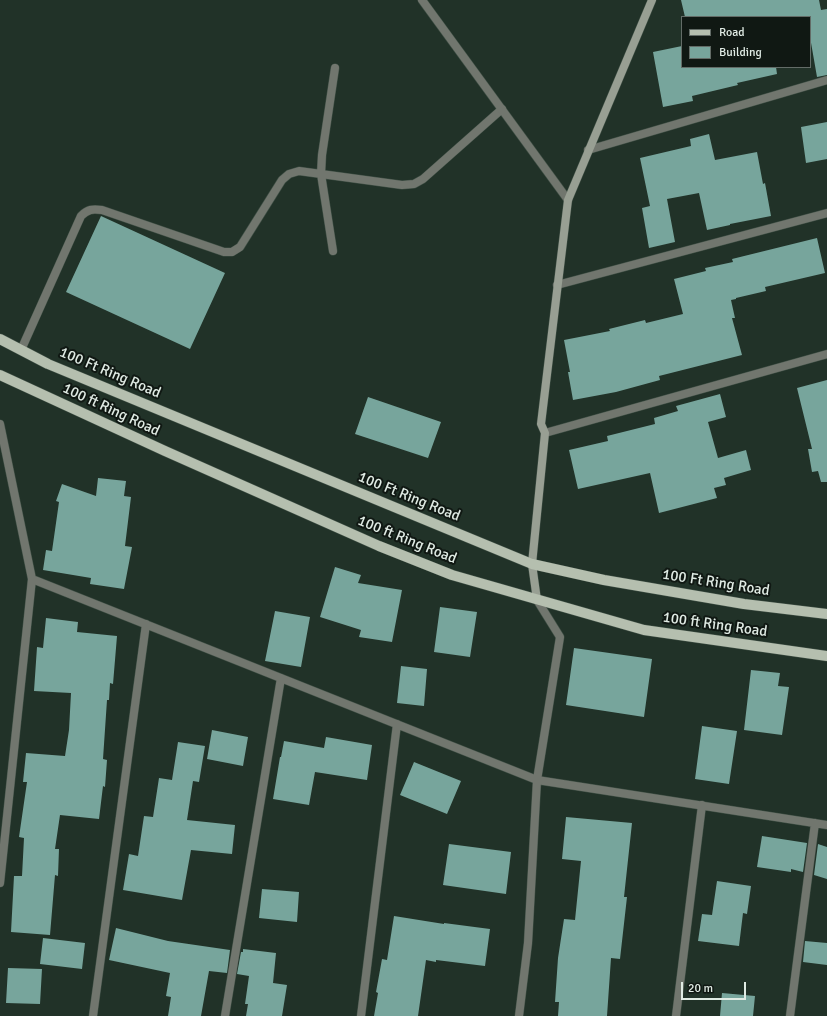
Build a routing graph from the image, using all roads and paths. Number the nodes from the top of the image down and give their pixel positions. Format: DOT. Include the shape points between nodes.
graph roads {
  1 [pos="422,0"];
  2 [pos="652,0"];
  3 [pos="335,68"];
  4 [pos="827,80"];
  5 [pos="502,109"];
  6 [pos="588,150"];
  7 [pos="321,174"];
  8 [pos="568,200"];
  9 [pos="827,213"];
  10 [pos="333,251"];
  11 [pos="557,285"];
  12 [pos="0,339"];
  13 [pos="21,350"];
  14 [pos="827,354"];
  15 [pos="0,375"];
  16 [pos="0,424"];
  17 [pos="545,433"];
  18 [pos="532,564"];
  19 [pos="32,579"];
  20 [pos="537,600"];
  21 [pos="827,614"];
  22 [pos="146,624"];
  23 [pos="827,656"];
  24 [pos="282,678"];
  25 [pos="397,724"];
  26 [pos="537,780"];
  27 [pos="702,804"];
  28 [pos="815,823"];
  29 [pos="827,825"];
  30 [pos="0,883"];
  31 [pos="93,1016"];
  32 [pos="225,1016"];
  33 [pos="361,1016"];
  34 [pos="519,1016"];
  35 [pos="676,1016"];
  36 [pos="790,1016"];
  1 -- 5 [label="street"];
  2 -- 6 [label="main road"];
  3 -- 7 [label="street"];
  4 -- 6 [label="street"];
  5 -- 7 [label="street" via="423,179 414,184 402,185"];
  5 -- 8 [label="street"];
  6 -- 8 [label="main road"];
  7 -- 10 [label="street"];
  7 -- 13 [label="street" via="299,171 289,174 282,180 240,247 232,252 224,252 102,210 87,211 81,216"];
  8 -- 11 [label="main road"];
  9 -- 11 [label="street"];
  11 -- 17 [label="main road" via="541,424"];
  12 -- 13 [label="main road, 100 Ft Ring Road"];
  13 -- 18 [label="main road, 100 Ft Ring Road" via="48,364"];
  14 -- 17 [label="street"];
  15 -- 20 [label="main road, 100 ft Ring Road" via="379,546 452,575"];
  16 -- 19 [label="street"];
  17 -- 18 [label="main road"];
  18 -- 20 [label="main road"];
  18 -- 21 [label="main road, 100 Ft Ring Road" via="604,580 744,604"];
  19 -- 22 [label="street"];
  19 -- 30 [label="street"];
  20 -- 23 [label="main road, 100 ft Ring Road" via="644,630"];
  20 -- 26 [label="street" via="560,637"];
  22 -- 24 [label="street"];
  22 -- 31 [label="street"];
  24 -- 25 [label="street"];
  24 -- 32 [label="street"];
  25 -- 26 [label="street"];
  25 -- 33 [label="street"];
  26 -- 27 [label="street"];
  26 -- 34 [label="street" via="528,943"];
  27 -- 28 [label="street"];
  27 -- 35 [label="street"];
  28 -- 29 [label="street"];
  28 -- 36 [label="street"];
}
